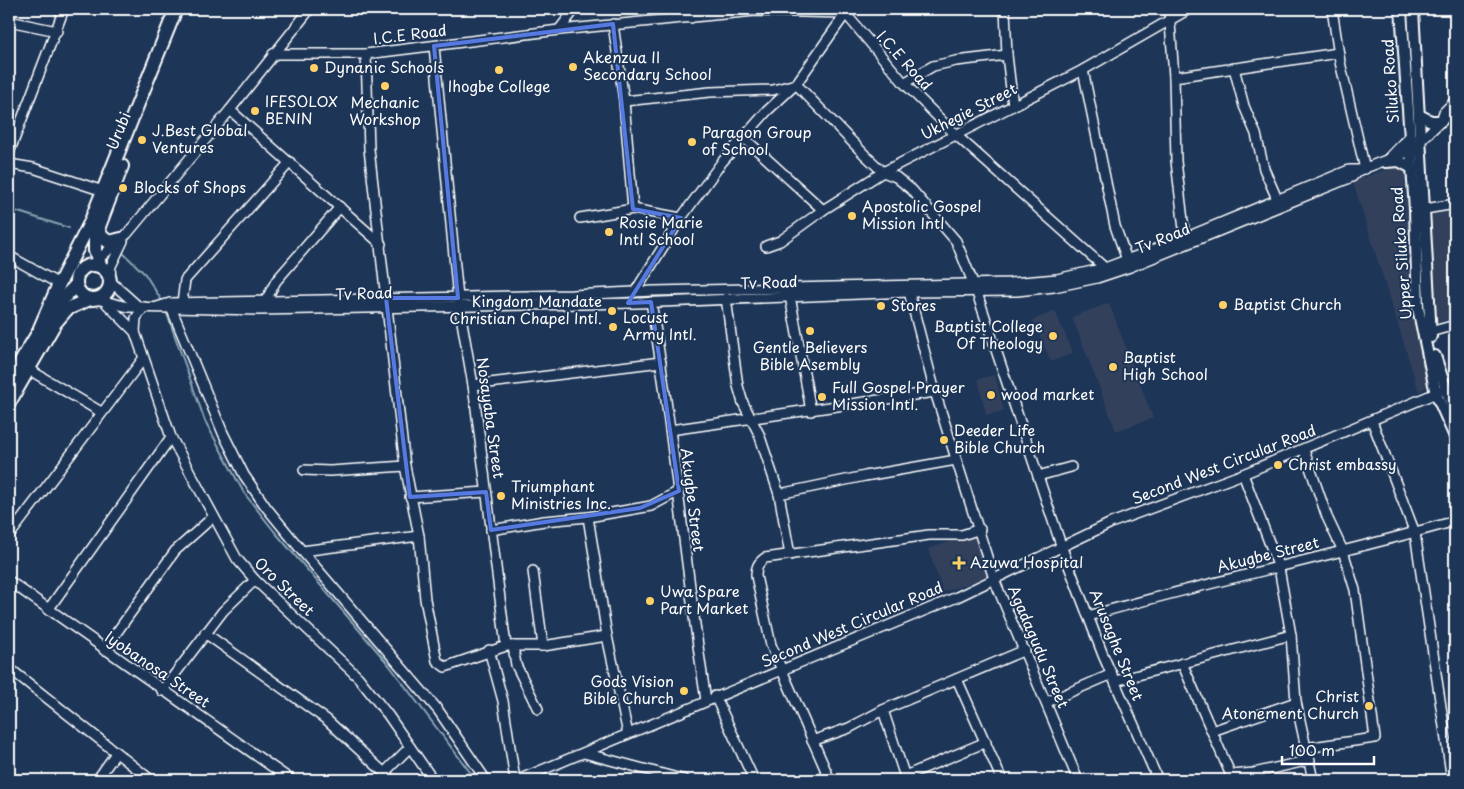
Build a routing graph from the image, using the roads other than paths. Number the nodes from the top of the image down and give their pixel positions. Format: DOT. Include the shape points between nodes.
graph roads {
  1 [pos="64,9"];
  2 [pos="176,9"];
  3 [pos="185,9"];
  4 [pos="310,9"];
  5 [pos="575,9"];
  6 [pos="680,9"];
  7 [pos="1005,9"];
  8 [pos="1169,9"];
  9 [pos="1190,9"];
  10 [pos="1332,9"];
  11 [pos="1401,9"];
  12 [pos="1413,9"];
  13 [pos="756,10"];
  14 [pos="847,11"];
  15 [pos="691,18"];
  16 [pos="1169,20"];
  17 [pos="9,21"];
  18 [pos="613,24"];
  19 [pos="559,30"];
  20 [pos="57,31"];
  21 [pos="434,46"];
  22 [pos="1338,53"];
  23 [pos="273,54"];
  24 [pos="366,54"];
  25 [pos="1007,55"];
  26 [pos="1234,68"];
  27 [pos="1082,70"];
  28 [pos="1174,77"];
  29 [pos="904,83"];
  30 [pos="796,84"];
  31 [pos="624,101"];
  32 [pos="1455,101"];
  33 [pos="1013,106"];
  34 [pos="230,110"];
  35 [pos="1455,110"];
  36 [pos="1419,115"];
  37 [pos="1440,121"];
  38 [pos="956,135"];
  39 [pos="743,137"];
  40 [pos="1410,137"];
  41 [pos="1420,143"];
  42 [pos="1410,152"];
  43 [pos="9,153"];
  44 [pos="290,162"];
  45 [pos="1386,162"];
  46 [pos="9,164"];
  47 [pos="1412,168"];
  48 [pos="1362,170"];
  49 [pos="883,172"];
  50 [pos="103,191"];
  51 [pos="1278,201"];
  52 [pos="1455,204"];
  53 [pos="340,207"];
  54 [pos="633,209"];
  55 [pos="1425,209"];
  56 [pos="823,210"];
  57 [pos="580,218"];
  58 [pos="681,218"];
  59 [pos="94,226"];
  60 [pos="124,237"];
  61 [pos="1185,238"];
  62 [pos="382,244"];
  63 [pos="766,246"];
  64 [pos="9,256"];
  65 [pos="1127,260"];
  66 [pos="1105,268"];
  67 [pos="102,269"];
  68 [pos="80,270"];
  69 [pos="58,284"];
  70 [pos="76,284"];
  71 [pos="975,287"];
  72 [pos="635,292"];
  73 [pos="909,292"];
  74 [pos="598,293"];
  75 [pos="790,296"];
  76 [pos="726,298"];
  77 [pos="98,301"];
  78 [pos="265,302"];
  79 [pos="387,302"];
  80 [pos="459,302"];
  81 [pos="651,302"];
  82 [pos="182,303"];
  83 [pos="600,303"];
  84 [pos="142,307"];
  85 [pos="157,307"];
  86 [pos="172,310"];
  87 [pos="1455,325"];
  88 [pos="40,328"];
  89 [pos="135,332"];
  90 [pos="1430,332"];
  91 [pos="143,359"];
  92 [pos="661,362"];
  93 [pos="28,368"];
  94 [pos="9,382"];
  95 [pos="472,385"];
  96 [pos="936,392"];
  97 [pos="1441,392"];
  98 [pos="9,403"];
  99 [pos="810,411"];
  100 [pos="101,412"];
  101 [pos="1455,416"];
  102 [pos="752,418"];
  103 [pos="1372,420"];
  104 [pos="670,430"];
  105 [pos="171,437"];
  106 [pos="1455,437"];
  107 [pos="1304,450"];
  108 [pos="956,460"];
  109 [pos="405,466"];
  110 [pos="1070,467"];
  111 [pos="304,470"];
  112 [pos="1243,474"];
  113 [pos="1038,476"];
  114 [pos="679,491"];
  115 [pos="486,492"];
  116 [pos="779,494"];
  117 [pos="410,497"];
  118 [pos="213,517"];
  119 [pos="588,517"];
  120 [pos="1455,521"];
  121 [pos="980,529"];
  122 [pos="491,530"];
  123 [pos="1415,532"];
  124 [pos="9,536"];
  125 [pos="419,536"];
  126 [pos="1062,548"];
  127 [pos="302,551"];
  128 [pos="1343,551"];
  129 [pos="790,555"];
  130 [pos="1279,568"];
  131 [pos="533,571"];
  132 [pos="994,579"];
  133 [pos="255,580"];
  134 [pos="9,581"];
  135 [pos="48,610"];
  136 [pos="1088,616"];
  137 [pos="205,633"];
  138 [pos="1291,635"];
  139 [pos="607,636"];
  140 [pos="509,646"];
  141 [pos="543,646"];
  142 [pos="104,650"];
  143 [pos="489,650"];
  144 [pos="1025,650"];
  145 [pos="1182,663"];
  146 [pos="9,668"];
  147 [pos="781,670"];
  148 [pos="1113,678"];
  149 [pos="957,679"];
  150 [pos="162,691"];
  151 [pos="716,696"];
  152 [pos="706,700"];
  153 [pos="1046,702"];
  154 [pos="1296,702"];
  155 [pos="538,709"];
  156 [pos="883,710"];
  157 [pos="1212,731"];
  158 [pos="628,734"];
  159 [pos="812,741"];
  160 [pos="986,742"];
  161 [pos="410,747"];
  162 [pos="1305,748"];
  163 [pos="116,752"];
  164 [pos="584,753"];
  165 [pos="1310,760"];
  166 [pos="385,772"];
  167 [pos="906,778"];
  168 [pos="1232,778"];
  169 [pos="1453,778"];
  170 [pos="97,780"];
  171 [pos="151,780"];
  172 [pos="291,780"];
  173 [pos="392,780"];
  174 [pos="433,780"];
  175 [pos="486,780"];
  176 [pos="516,780"];
  177 [pos="685,780"];
  178 [pos="754,780"];
  179 [pos="830,780"];
  180 [pos="1002,780"];
  181 [pos="1078,780"];
  182 [pos="1158,780"];
  183 [pos="1313,780"];
  1 -- 20 [label="street"];
  2 -- 50 [label="highway, Urubi"];
  3 -- 59 [label="highway, Urubi"];
  4 -- 23 [label="street"];
  5 -- 19 [label="street"];
  6 -- 15 [label="street"];
  7 -- 25 [label="street"];
  8 -- 16 [label="street"];
  9 -- 16 [label="street, Ukhegie Street"];
  10 -- 22 [label="street"];
  11 -- 40 [label="main road, Siluko Road"];
  12 -- 36 [label="main road, Siluko Road"];
  13 -- 14 [label="street, I.C.E Road"];
  13 -- 15 [label="street, I.C.E Road"];
  14 -- 29 [label="street, I.C.E Road"];
  14 -- 30 [label="street"];
  15 -- 18 [label="street, I.C.E Road"];
  16 -- 27 [label="street, Ukhegie Street"];
  16 -- 28 [label="street"];
  17 -- 20 [label="street"];
  18 -- 19 [label="street, I.C.E Road"];
  18 -- 31 [label="street"];
  19 -- 21 [label="street, I.C.E Road"];
  20 -- 43 [label="street"];
  21 -- 24 [label="street, I.C.E Road"];
  21 -- 80 [label="street, Nosayaba Street"];
  22 -- 26 [label="street"];
  22 -- 48 [label="street"];
  23 -- 24 [label="street, I.C.E Road"];
  23 -- 34 [label="street"];
  24 -- 62 [label="street" via="369,149"];
  25 -- 29 [label="street" via="956,60 933,66"];
  25 -- 33 [label="street"];
  26 -- 28 [label="street"];
  26 -- 51 [label="street" via="1264,169"];
  27 -- 33 [label="street, Ukhegie Street"];
  27 -- 65 [label="street" via="1115,226"];
  28 -- 61 [label="street" via="1176,161"];
  29 -- 38 [label="street, I.C.E Road"];
  30 -- 31 [label="street" via="773,90 710,92"];
  30 -- 39 [label="street"];
  30 -- 49 [label="street, Arusaghe Street"];
  31 -- 54 [label="street"];
  32 -- 37 [label="street"];
  33 -- 38 [label="street, Ukhegie Street"];
  34 -- 44 [label="street"];
  34 -- 60 [label="street"];
  35 -- 37 [label="street"];
  36 -- 37 [label="main road"];
  36 -- 41 [label="main road, Siluko Road"];
  37 -- 41 [label="street, Tv Road"];
  38 -- 49 [label="street, Ukhegie Street"];
  38 -- 66 [label="street, I.C.E Road"];
  39 -- 56 [label="street"];
  39 -- 58 [label="street"];
  40 -- 42 [label="main road, Siluko Road"];
  40 -- 45 [label="main road"];
  41 -- 42 [label="street, Tv Road"];
  41 -- 55 [label="main road, Upper Siluko Road"];
  42 -- 45 [label="street, Tv Road"];
  42 -- 47 [label="main road, Upper Siluko Road"];
  44 -- 53 [label="street"];
  44 -- 82 [label="street" via="185,280"];
  45 -- 47 [label="main road" via="1399,161"];
  45 -- 48 [label="street, Tv Road"];
  46 -- 50 [label="street" via="33,168"];
  47 -- 97 [label="main road, Upper Siluko Road" via="1418,308"];
  48 -- 51 [label="street, Tv Road" via="1349,170"];
  48 -- 71 [label="street, Tv Road" via="1352,177 1097,278 1017,291"];
  49 -- 56 [label="street, Ukhegie Street"];
  49 -- 71 [label="street, Arusaghe Street" via="896,177 912,190 956,241"];
  50 -- 59 [label="highway, Urubi"];
  51 -- 61 [label="street, Tv Road"];
  52 -- 55 [label="street"];
  53 -- 62 [label="street"];
  53 -- 78 [label="street" via="276,282"];
  54 -- 57 [label="street"];
  54 -- 58 [label="street"];
  55 -- 90 [label="main road, Upper Siluko Road"];
  56 -- 63 [label="street, Ukhegie Street" via="780,241"];
  58 -- 72 [label="street"];
  59 -- 60 [label="highway" via="109,242"];
  59 -- 67 [label="highway, Urubi" via="94,241"];
  59 -- 68 [label="highway"];
  59 -- 69 [label="highway"];
  60 -- 67 [label="street"];
  60 -- 67 [label="street" via="111,266"];
  61 -- 65 [label="street, Tv Road"];
  62 -- 79 [label="street"];
  64 -- 69 [label="street"];
  65 -- 66 [label="street, Tv Road"];
  66 -- 71 [label="street, Tv Road" via="1057,279"];
  67 -- 68 [label="highway"];
  67 -- 77 [label="highway" via="107,293"];
  67 -- 84 [label="street"];
  68 -- 70 [label="highway"];
  69 -- 88 [label="highway"];
  70 -- 77 [label="highway" via="80,294"];
  70 -- 88 [label="highway"];
  71 -- 72 [label="street, Tv Road"];
  71 -- 73 [label="street, Tv Road"];
  71 -- 113 [label="street, Arusaghe Street"];
  72 -- 74 [label="street, Tv Road"];
  73 -- 75 [label="street, Tv Road"];
  73 -- 96 [label="street, Agadagudu Street"];
  74 -- 80 [label="street, Tv Road"];
  74 -- 83 [label="street"];
  75 -- 76 [label="street, Tv Road"];
  75 -- 99 [label="street"];
  76 -- 81 [label="street, Tv Road"];
  76 -- 102 [label="street" via="738,386"];
  77 -- 84 [label="street, Tv Road"];
  77 -- 89 [label="street, Oro Street"];
  77 -- 93 [label="highway" via="79,303 64,314"];
  78 -- 79 [label="street, Tv Road"];
  78 -- 82 [label="street, Tv Road"];
  79 -- 80 [label="street, Tv Road"];
  79 -- 86 [label="street, Tv Road"];
  79 -- 109 [label="street"];
  80 -- 83 [label="street, Tv Road"];
  80 -- 95 [label="street, Nosayaba Street"];
  81 -- 83 [label="street, Tv Road"];
  81 -- 92 [label="street, Akugbe Street"];
  82 -- 85 [label="street, Tv Road"];
  84 -- 85 [label="street, Tv Road"];
  84 -- 89 [label="street" via="136,318"];
  85 -- 86 [label="street, Tv Road"];
  86 -- 127 [label="street" via="244,475"];
  87 -- 90 [label="street"];
  88 -- 94 [label="highway"];
  89 -- 91 [label="street, Oro Street"];
  90 -- 97 [label="main road, Upper Siluko Road"];
  91 -- 100 [label="street"];
  91 -- 105 [label="street, Oro Street"];
  92 -- 95 [label="street"];
  92 -- 104 [label="street, Akugbe Street"];
  93 -- 98 [label="highway"];
  93 -- 100 [label="street"];
  95 -- 115 [label="street, Nosayaba Street"];
  96 -- 99 [label="street"];
  96 -- 108 [label="street, Agadagudu Street"];
  97 -- 101 [label="main road, Upper Siluko Road"];
  97 -- 103 [label="street, Second West Circular Road"];
  97 -- 106 [label="main road, Upper Siluko Road"];
  99 -- 102 [label="street"];
  100 -- 124 [label="street"];
  102 -- 104 [label="street"];
  102 -- 116 [label="street"];
  103 -- 107 [label="street, Second West Circular Road"];
  103 -- 123 [label="street"];
  104 -- 114 [label="street, Akugbe Street"];
  105 -- 118 [label="street, Oro Street"];
  105 -- 135 [label="street"];
  107 -- 112 [label="street, Second West Circular Road"];
  107 -- 128 [label="street" via="1327,517"];
  108 -- 116 [label="street"];
  108 -- 121 [label="street, Agadagudu Street"];
  109 -- 111 [label="street"];
  109 -- 117 [label="street"];
  110 -- 113 [label="street"];
  112 -- 126 [label="street, Second West Circular Road" via="1111,523"];
  112 -- 130 [label="street"];
  113 -- 126 [label="street, Arusaghe Street"];
  114 -- 119 [label="street" via="651,506"];
  114 -- 152 [label="street, Akugbe Street" via="691,606"];
  115 -- 117 [label="street"];
  115 -- 122 [label="street, Nosayaba Street"];
  116 -- 129 [label="street"];
  117 -- 125 [label="street"];
  118 -- 133 [label="street, Oro Street" via="237,559"];
  118 -- 142 [label="street" via="175,551"];
  119 -- 122 [label="street"];
  119 -- 139 [label="street"];
  120 -- 123 [label="street, Akugbe Street"];
  121 -- 129 [label="street" via="962,535 929,535"];
  121 -- 132 [label="street, Agadagudu Street"];
  122 -- 140 [label="street, Nosayaba Street"];
  123 -- 128 [label="street, Akugbe Street"];
  123 -- 169 [label="street"];
  125 -- 127 [label="street"];
  125 -- 143 [label="street" via="425,599 437,661 445,668"];
  126 -- 132 [label="street, Second West Circular Road"];
  126 -- 136 [label="street, Arusaghe Street"];
  127 -- 175 [label="street" via="438,710"];
  128 -- 130 [label="street, Akugbe Street"];
  128 -- 162 [label="street" via="1355,590 1375,738"];
  129 -- 147 [label="street" via="765,558 756,568 771,645"];
  130 -- 136 [label="street, Akugbe Street"];
  130 -- 138 [label="street"];
  131 -- 141 [label="street"];
  132 -- 144 [label="street, Agadagudu Street"];
  132 -- 147 [label="street, Second West Circular Road"];
  133 -- 137 [label="street"];
  133 -- 161 [label="street, Oro Street" via="358,677"];
  134 -- 135 [label="street, Iyobanosa Street"];
  135 -- 142 [label="street, Iyobanosa Street"];
  136 -- 148 [label="street, Arusaghe Street"];
  137 -- 150 [label="street"];
  137 -- 166 [label="street" via="327,720"];
  138 -- 145 [label="street"];
  138 -- 154 [label="street"];
  139 -- 141 [label="street"];
  139 -- 158 [label="street"];
  140 -- 141 [label="street"];
  140 -- 143 [label="street"];
  140 -- 155 [label="street, Nosayaba Street"];
  142 -- 150 [label="street, Iyobanosa Street"];
  143 -- 176 [label="street" via="504,701"];
  144 -- 149 [label="street"];
  144 -- 153 [label="street, Agadagudu Street"];
  145 -- 148 [label="street"];
  145 -- 157 [label="street"];
  146 -- 163 [label="street"];
  147 -- 151 [label="street, Second West Circular Road"];
  147 -- 159 [label="street"];
  148 -- 153 [label="street"];
  148 -- 182 [label="street, Arusaghe Street"];
  149 -- 156 [label="street"];
  149 -- 160 [label="street"];
  150 -- 172 [label="street, Iyobanosa Street"];
  151 -- 152 [label="street, Second West Circular Road"];
  151 -- 178 [label="street"];
  152 -- 158 [label="street, Second West Circular Road"];
  153 -- 181 [label="street, Agadagudu Street"];
  154 -- 157 [label="street"];
  154 -- 162 [label="street"];
  156 -- 159 [label="street" via="849,728"];
  156 -- 167 [label="street"];
  157 -- 168 [label="street"];
  158 -- 164 [label="street, Second West Circular Road"];
  159 -- 179 [label="street"];
  160 -- 167 [label="street"];
  160 -- 180 [label="street"];
  161 -- 166 [label="street"];
  161 -- 174 [label="street, Oro Street"];
  162 -- 165 [label="street"];
  163 -- 170 [label="street"];
  163 -- 171 [label="street"];
  164 -- 176 [label="street, Second West Circular Road"];
  164 -- 177 [label="street"];
  165 -- 168 [label="street"];
  165 -- 183 [label="street"];
  166 -- 173 [label="street"];
}
